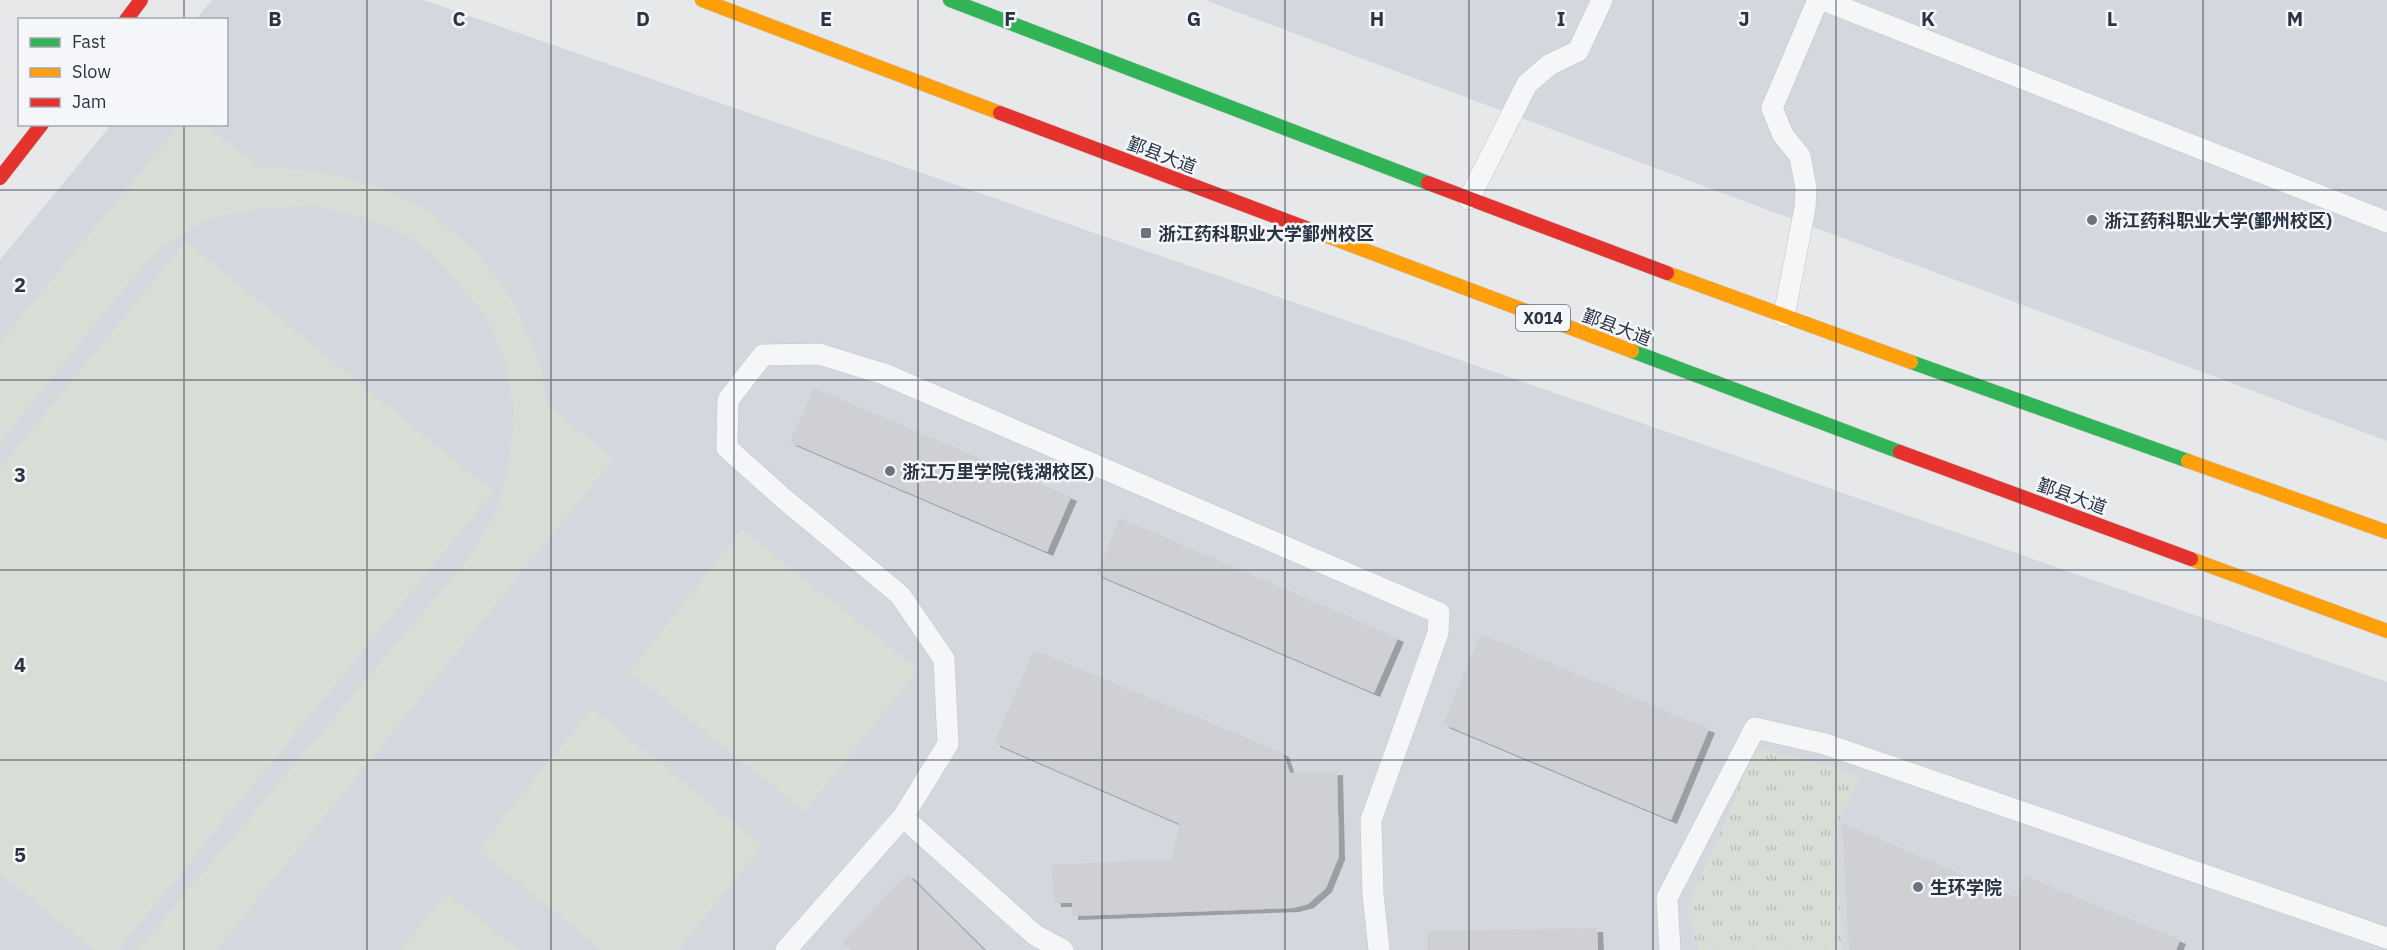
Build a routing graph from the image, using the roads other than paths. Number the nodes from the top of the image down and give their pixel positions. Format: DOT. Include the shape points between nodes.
graph roads {
  1 [pos="141,0"];
  2 [pos="702,0"];
  3 [pos="950,0"];
  4 [pos="1602,0"];
  5 [pos="1818,0"];
  6 [pos="1822,0"];
  7 [pos="128,18"];
  8 [pos="40,126"];
  9 [pos="0,178"];
  10 [pos="1469,199"];
  11 [pos="2387,222"];
  12 [pos="1784,315"];
  13 [pos="2387,532"];
  14 [pos="2387,631"];
  15 [pos="903,817"];
  16 [pos="2387,938"];
  17 [pos="786,950"];
  18 [pos="1063,950"];
  19 [pos="1379,950"];
  20 [pos="1670,950"];
  1 -- 7 [label="main road"];
  2 -- 14 [label="main road, 鄞县大道 / X014" via="1813,420"];
  3 -- 10 [label="main road"];
  4 -- 10 [label="lane" via="1578,51 1549,64 1527,84"];
  5 -- 12 [label="lane" via="1772,108 1783,135 1800,156 1806,188"];
  6 -- 11 [label="lane"];
  8 -- 9 [label="main road"];
  10 -- 12 [label="main road"];
  12 -- 13 [label="main road"];
  15 -- 17 [label="lane"];
  15 -- 18 [label="lane" via="1035,935"];
  15 -- 19 [label="lane" via="948,744 944,659 900,595 727,448 728,400 763,355 819,354 884,374 1439,613 1438,633 1371,820"];
  16 -- 20 [label="lane" via="1825,744 1755,728 1667,898"];
}
